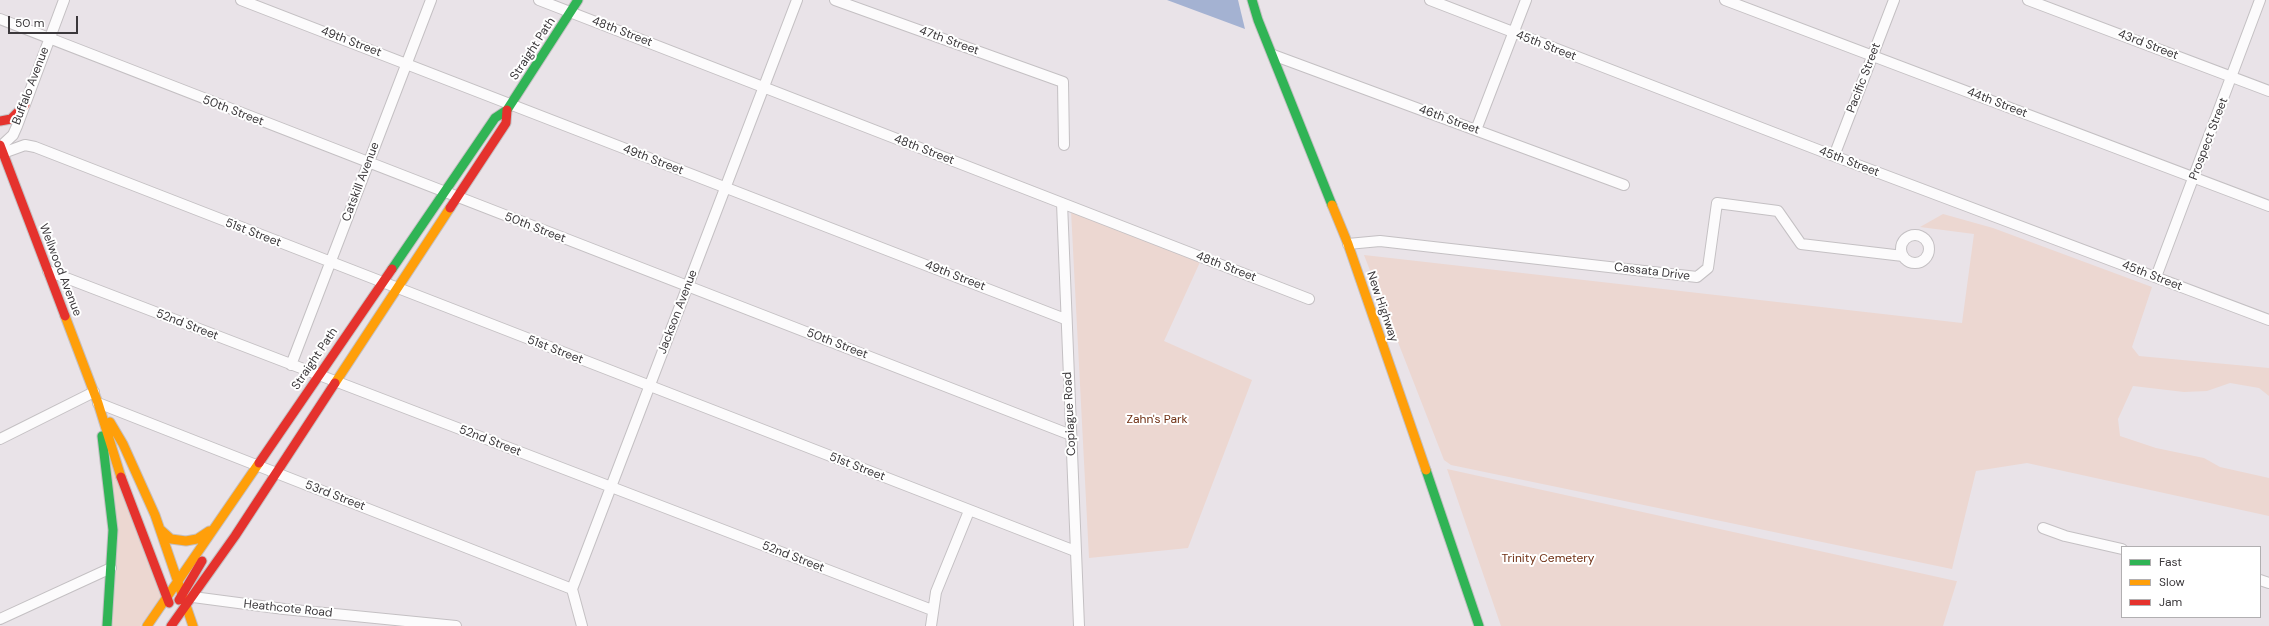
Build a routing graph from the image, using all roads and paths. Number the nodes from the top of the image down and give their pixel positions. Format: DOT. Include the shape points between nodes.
graph roads {
  1 [pos="64,0"];
  2 [pos="242,0"];
  3 [pos="431,0"];
  4 [pos="539,0"];
  5 [pos="578,0"];
  6 [pos="797,0"];
  7 [pos="835,0"];
  8 [pos="1252,0"];
  9 [pos="1430,0"];
  10 [pos="1526,0"];
  11 [pos="1725,0"];
  12 [pos="1894,0"];
  13 [pos="2028,0"];
  14 [pos="2260,0"];
  15 [pos="570,12"];
  16 [pos="0,19"];
  17 [pos="1513,33"];
  18 [pos="49,40"];
  19 [pos="1273,55"];
  20 [pos="1872,56"];
  21 [pos="407,64"];
  22 [pos="2232,76"];
  23 [pos="764,88"];
  24 [pos="2269,91"];
  25 [pos="25,105"];
  26 [pos="509,107"];
  27 [pos="0,121"];
  28 [pos="1476,130"];
  29 [pos="1064,145"];
  30 [pos="1,148"];
  31 [pos="1834,156"];
  32 [pos="368,163"];
  33 [pos="2194,178"];
  34 [pos="1624,184"];
  35 [pos="726,188"];
  36 [pos="444,192"];
  37 [pos="457,198"];
  38 [pos="1062,203"];
  39 [pos="2269,206"];
  40 [pos="1348,244"];
  41 [pos="1903,256"];
  42 [pos="330,263"];
  43 [pos="48,271"];
  44 [pos="2156,277"];
  45 [pos="382,283"];
  46 [pos="688,287"];
  47 [pos="397,288"];
  48 [pos="1309,299"];
  49 [pos="1065,319"];
  50 [pos="2269,320"];
  51 [pos="291,365"];
  52 [pos="319,375"];
  53 [pos="336,382"];
  54 [pos="650,386"];
  55 [pos="94,392"];
  56 [pos="98,404"];
  57 [pos="1071,435"];
  58 [pos="0,439"];
  59 [pos="256,465"];
  60 [pos="275,472"];
  61 [pos="611,487"];
  62 [pos="229,506"];
  63 [pos="969,511"];
  64 [pos="213,528"];
  65 [pos="2043,528"];
  66 [pos="161,530"];
  67 [pos="2121,549"];
  68 [pos="1075,551"];
  69 [pos="111,568"];
  70 [pos="177,581"];
  71 [pos="572,589"];
  72 [pos="182,595"];
  73 [pos="167,597"];
  74 [pos="193,597"];
  75 [pos="186,606"];
  76 [pos="932,610"];
  77 [pos="0,619"];
  78 [pos="175,624"];
  79 [pos="107,626"];
  80 [pos="147,626"];
  81 [pos="193,626"];
  82 [pos="456,626"];
  83 [pos="582,626"];
  84 [pos="931,626"];
  85 [pos="1079,626"];
  86 [pos="1479,626"];
  1 -- 18 [label="street, Buffalo Avenue"];
  2 -- 21 [label="street, 49th Street"];
  3 -- 21 [label="street, Catskill Avenue"];
  4 -- 15 [label="street, 48th Street"];
  5 -- 15 [label="main road, Straight Path"];
  6 -- 23 [label="street, Jackson Avenue"];
  7 -- 29 [label="street, 47th Street" via="1063,82"];
  8 -- 19 [label="main road, New Highway"];
  9 -- 17 [label="street, 45th Street"];
  10 -- 17 [label="street"];
  11 -- 20 [label="street, 44th Street"];
  12 -- 20 [label="street, Pacific Street"];
  13 -- 22 [label="street, 43rd Street"];
  14 -- 22 [label="street, Prospect Street"];
  15 -- 23 [label="street, 48th Street"];
  15 -- 26 [label="main road, Straight Path"];
  16 -- 18 [label="street, 50th Street"];
  17 -- 28 [label="street"];
  17 -- 31 [label="street, 45th Street"];
  18 -- 25 [label="street, Buffalo Avenue"];
  18 -- 32 [label="street, 50th Street"];
  19 -- 28 [label="street, 46th Street"];
  19 -- 40 [label="main road, New Highway"];
  20 -- 31 [label="street, Pacific Street"];
  20 -- 33 [label="street, 44th Street"];
  21 -- 26 [label="street, 49th Street"];
  21 -- 32 [label="street, Catskill Avenue"];
  22 -- 24 [label="street, 43rd Street"];
  22 -- 33 [label="street, Prospect Street"];
  23 -- 35 [label="street, Jackson Avenue"];
  23 -- 38 [label="street, 48th Street"];
  25 -- 27 [label="main road" via="11,118"];
  25 -- 30 [label="street, Buffalo Avenue" via="12,135"];
  26 -- 35 [label="street, 49th Street"];
  26 -- 36 [label="main road, Straight Path" via="495,118"];
  26 -- 37 [label="main road, Straight Path" via="506,123"];
  28 -- 34 [label="street, 46th Street"];
  30 -- 42 [label="street, 51st Street" via="26,145 35,147"];
  30 -- 43 [label="main road, Wellwood Avenue"];
  31 -- 44 [label="street, 45th Street"];
  32 -- 36 [label="street, 50th Street"];
  32 -- 42 [label="street, Catskill Avenue"];
  33 -- 39 [label="street, 44th Street"];
  33 -- 44 [label="street, Prospect Street"];
  35 -- 46 [label="street, Jackson Avenue"];
  35 -- 49 [label="street, 49th Street"];
  36 -- 37 [label="street, 50th Street"];
  36 -- 45 [label="main road, Straight Path"];
  37 -- 46 [label="street, 50th Street"];
  37 -- 47 [label="main road, Straight Path"];
  38 -- 48 [label="street, 48th Street"];
  38 -- 49 [label="street, Copiague Road"];
  40 -- 41 [label="street, Cassata Drive" via="1380,241 1697,277 1708,268 1717,203 1778,211 1801,244"];
  40 -- 86 [label="main road, New Highway"];
  42 -- 45 [label="street, 51st Street"];
  42 -- 51 [label="street, Catskill Avenue"];
  43 -- 51 [label="street, 52nd Street"];
  43 -- 55 [label="main road, Wellwood Avenue"];
  44 -- 50 [label="street, 45th Street"];
  45 -- 47 [label="street, 51st Street"];
  45 -- 52 [label="main road, Straight Path"];
  46 -- 54 [label="street, Jackson Avenue"];
  46 -- 57 [label="street, 50th Street"];
  47 -- 53 [label="main road, Straight Path"];
  47 -- 54 [label="street, 51st Street"];
  49 -- 57 [label="street, Copiague Road"];
  51 -- 52 [label="street, 52nd Street"];
  52 -- 53 [label="street, 52nd Street"];
  52 -- 59 [label="main road, Straight Path"];
  53 -- 60 [label="main road, Straight Path"];
  53 -- 61 [label="street, 52nd Street"];
  54 -- 61 [label="street, Jackson Avenue"];
  54 -- 63 [label="street, 51st Street"];
  55 -- 56 [label="main road, Wellwood Avenue"];
  55 -- 58 [label="street"];
  56 -- 59 [label="street, 53rd Street"];
  56 -- 66 [label="main road, Wellwood Avenue" via="123,444"];
  56 -- 69 [label="main road" via="113,530"];
  56 -- 73 [label="main road, Wellwood Avenue" via="122,480"];
  57 -- 68 [label="street, Copiague Road"];
  59 -- 60 [label="street, 53rd Street"];
  59 -- 62 [label="main road, Straight Path"];
  60 -- 71 [label="street, 53rd Street"];
  60 -- 74 [label="main road, Straight Path"];
  61 -- 71 [label="street, Jackson Avenue"];
  61 -- 76 [label="street, 52nd Street"];
  62 -- 64 [label="main road, Straight Path"];
  62 -- 72 [label="main road" via="218,534"];
  63 -- 68 [label="street, 51st Street"];
  63 -- 76 [label="street" via="936,592"];
  64 -- 66 [label="main road" via="197,538 186,541 171,539"];
  64 -- 70 [label="main road, Straight Path"];
  65 -- 67 [label="street"];
  66 -- 70 [label="main road, Wellwood Avenue"];
  68 -- 85 [label="street, Copiague Road"];
  69 -- 77 [label="street"];
  69 -- 79 [label="main road"];
  70 -- 72 [label="main road, Wellwood Avenue"];
  70 -- 73 [label="main road, Straight Path"];
  71 -- 83 [label="street"];
  72 -- 75 [label="main road, Wellwood Avenue"];
  72 -- 78 [label="main road"];
  73 -- 78 [label="main road, Wellwood Avenue"];
  73 -- 80 [label="main road, Straight Path"];
  74 -- 75 [label="main road, Straight Path"];
  74 -- 82 [label="street, Heathcote Road"];
  75 -- 78 [label="main road, Straight Path"];
  75 -- 81 [label="main road, Wellwood Avenue"];
  76 -- 84 [label="street"];
}
